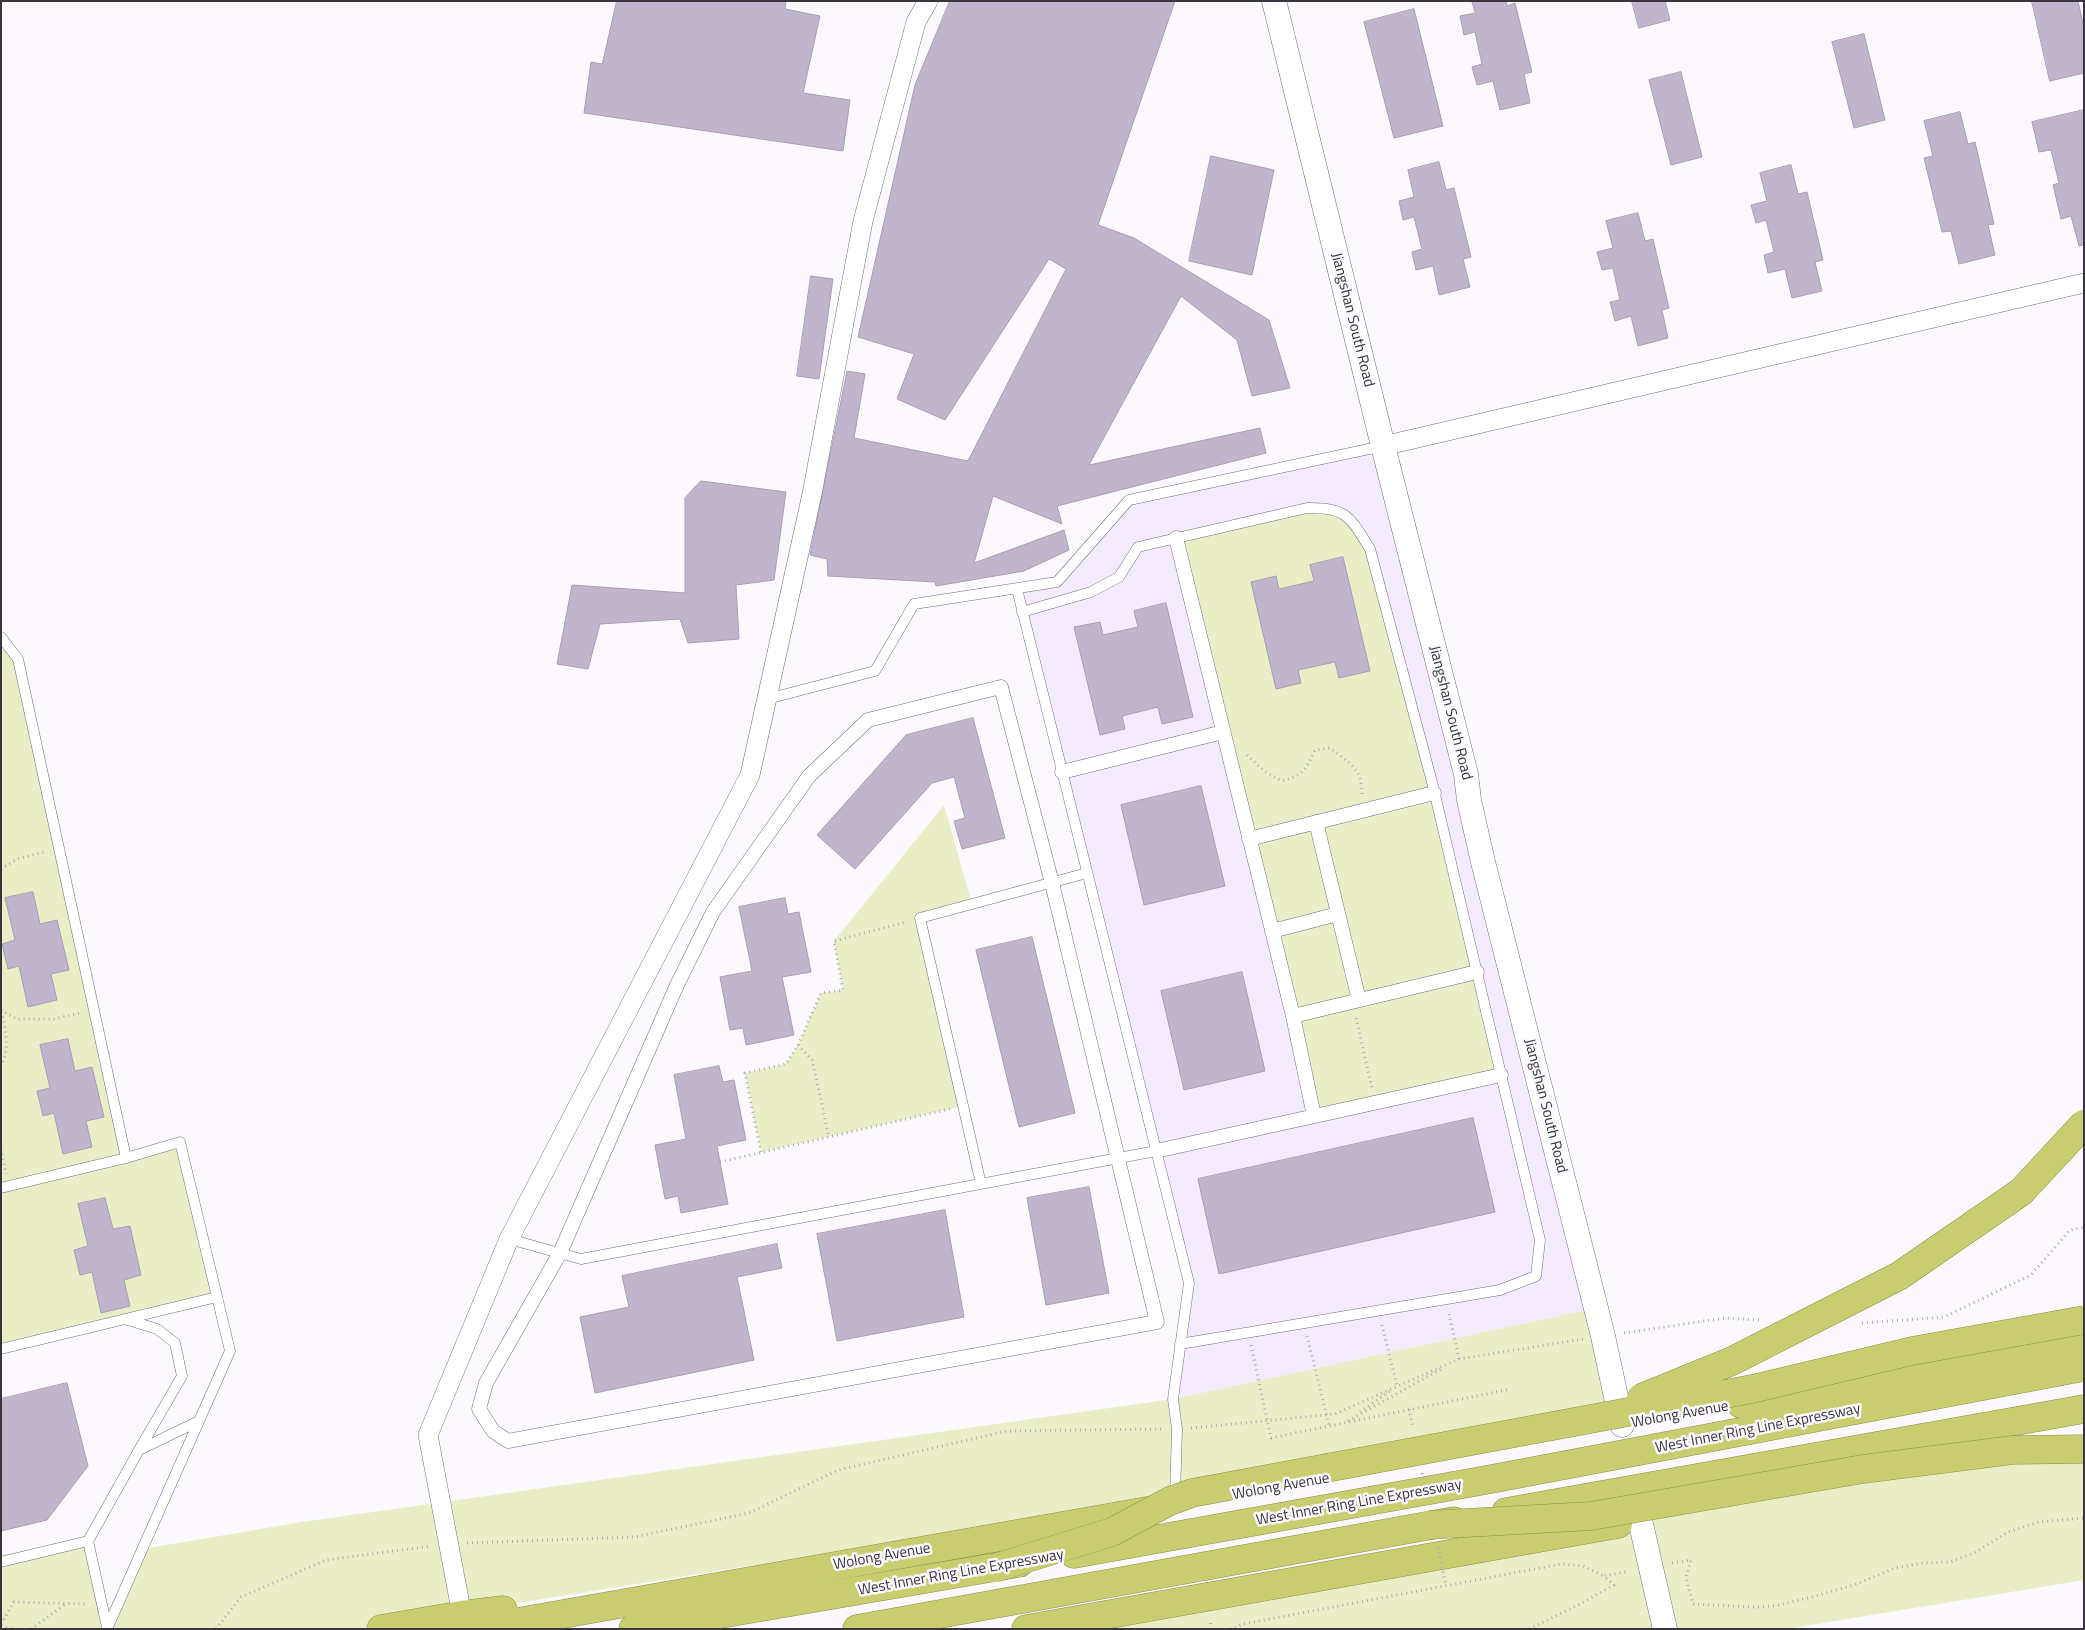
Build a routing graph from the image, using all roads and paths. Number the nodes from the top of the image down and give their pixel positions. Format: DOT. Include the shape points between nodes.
graph roads {
  1 [pos="928,1"];
  2 [pos="1274,1"];
  3 [pos="2084,283"];
  4 [pos="1383,446"];
  5 [pos="1176,538"];
  6 [pos="1017,588"];
  7 [pos="1022,612"];
  8 [pos="1,637"];
  9 [pos="767,699"];
  10 [pos="1223,732"];
  11 [pos="1062,772"];
  12 [pos="1434,793"];
  13 [pos="1362,811"];
  14 [pos="1316,822"];
  15 [pos="1249,839"];
  16 [pos="59,849"];
  17 [pos="1,869"];
  18 [pos="1087,873"];
  19 [pos="1052,883"];
  20 [pos="1338,914"];
  21 [pos="920,918"];
  22 [pos="1272,931"];
  23 [pos="1477,972"];
  24 [pos="1356,1001"];
  25 [pos="94,1010"];
  26 [pos="1,1011"];
  27 [pos="1293,1016"];
  28 [pos="798,1045"];
  29 [pos="1,1065"];
  30 [pos="1501,1075"];
  31 [pos="1375,1103"];
  32 [pos="963,1106"];
  33 [pos="1314,1116"];
  34 [pos="2084,1124"];
  35 [pos="829,1137"];
  36 [pos="1,1150"];
  37 [pos="1156,1151"];
  38 [pos="761,1152"];
  39 [pos="126,1158"];
  40 [pos="1119,1158"];
  41 [pos="720,1162"];
  42 [pos="981,1184"];
  43 [pos="5,1187"];
  44 [pos="2084,1227"];
  45 [pos="509,1239"];
  46 [pos="560,1253"];
  47 [pos="217,1297"];
  48 [pos="1446,1299"];
  49 [pos="1378,1311"];
  50 [pos="125,1319"];
  51 [pos="2084,1320"];
  52 [pos="1761,1321"];
  53 [pos="1304,1323"];
  54 [pos="1855,1323"];
  55 [pos="1248,1333"];
  56 [pos="1603,1336"];
  57 [pos="2084,1341"];
  58 [pos="1180,1344"];
  59 [pos="1,1349"];
  60 [pos="1459,1358"];
  61 [pos="2084,1367"];
  62 [pos="1397,1386"];
  63 [pos="1511,1389"];
  64 [pos="1409,1409"];
  65 [pos="2084,1409"];
  66 [pos="1327,1414"];
  67 [pos="1267,1420"];
  68 [pos="199,1421"];
  69 [pos="1583,1421"];
  70 [pos="1345,1422"];
  71 [pos="1329,1425"];
  72 [pos="1622,1425"];
  73 [pos="1177,1429"];
  74 [pos="1415,1437"];
  75 [pos="2084,1442"];
  76 [pos="2084,1449"];
  77 [pos="139,1450"];
  78 [pos="1420,1465"];
  79 [pos="1175,1506"];
  80 [pos="2084,1518"];
  81 [pos="1640,1520"];
  82 [pos="1432,1525"];
  83 [pos="88,1541"];
  84 [pos="449,1543"];
  85 [pos="1,1562"];
  86 [pos="1651,1566"];
  87 [pos="995,1568"];
  88 [pos="1604,1576"];
  89 [pos="1446,1586"];
  90 [pos="68,1603"];
  91 [pos="102,1604"];
  92 [pos="470,1622"];
  93 [pos="1,1625"];
  94 [pos="107,1628"];
  95 [pos="13,1629"];
  96 [pos="31,1629"];
  97 [pos="216,1629"];
  98 [pos="381,1629"];
  99 [pos="633,1629"];
  100 [pos="857,1629"];
  101 [pos="1026,1629"];
  102 [pos="1230,1629"];
  103 [pos="1529,1629"];
  104 [pos="1665,1629"];
  1 -- 9 [label="street" via="916,22 863,221 812,494"];
  2 -- 4 [label="street, Jiangshan South Road"];
  3 -- 4 [label="street"];
  4 -- 6 [label="lane" via="1129,500 1057,582"];
  4 -- 56 [label="street, Jiangshan South Road"];
  5 -- 7 [label="lane" via="1138,547 1119,577 1091,592"];
  5 -- 10 [label="street"];
  5 -- 12 [label="lane" via="1307,508 1329,508 1350,518 1370,549"];
  6 -- 7 [label="lane"];
  6 -- 9 [label="lane" via="914,604 875,671"];
  7 -- 11 [label="lane"];
  8 -- 16 [label="lane" via="18,659"];
  9 -- 45 [label="street" via="750,775"];
  10 -- 11 [label="street"];
  10 -- 13 [label="path" via="1264,771 1282,781 1298,776 1308,767 1315,750 1330,748 1356,768 1362,785"];
  10 -- 15 [label="street"];
  11 -- 18 [label="lane"];
  12 -- 13 [label="street"];
  12 -- 23 [label="lane"];
  13 -- 14 [label="street"];
  14 -- 15 [label="street"];
  14 -- 20 [label="street"];
  15 -- 22 [label="street"];
  16 -- 17 [label="path" via="16,859"];
  16 -- 25 [label="lane"];
  18 -- 19 [label="lane"];
  18 -- 37 [label="lane"];
  19 -- 21 [label="lane"];
  19 -- 40 [label="street"];
  19 -- 46 [label="street" via="1001,687 868,720 809,776 713,912 677,985"];
  20 -- 22 [label="street"];
  20 -- 24 [label="street"];
  21 -- 28 [label="path" via="834,941 843,990 821,993"];
  21 -- 32 [label="lane"];
  22 -- 27 [label="street"];
  23 -- 24 [label="street"];
  23 -- 30 [label="lane"];
  24 -- 27 [label="street"];
  24 -- 31 [label="path"];
  25 -- 26 [label="path" via="54,1019 17,1019"];
  25 -- 39 [label="lane"];
  26 -- 29 [label="path" via="5,1025 6,1059"];
  27 -- 33 [label="street"];
  28 -- 35 [label="path" via="812,1060"];
  28 -- 38 [label="path" via="786,1064 745,1074"];
  30 -- 31 [label="street"];
  30 -- 48 [label="lane" via="1540,1240 1536,1276 1500,1290"];
  31 -- 33 [label="street"];
  32 -- 35 [label="path"];
  32 -- 42 [label="lane"];
  33 -- 37 [label="street"];
  34 -- 69 [label="highway, bridge" via="2021,1192 1900,1276 1732,1361"];
  35 -- 38 [label="path"];
  36 -- 43 [label="path"];
  37 -- 40 [label="lane"];
  37 -- 58 [label="lane" via="1189,1282"];
  38 -- 41 [label="path"];
  39 -- 43 [label="lane"];
  39 -- 47 [label="lane" via="180,1142"];
  40 -- 42 [label="lane"];
  40 -- 46 [label="street" via="1157,1322 508,1441 493,1431 479,1409 486,1383"];
  42 -- 46 [label="lane" via="581,1260"];
  44 -- 54 [label="path" via="2070,1230 2031,1275 1944,1317"];
  45 -- 46 [label="lane"];
  45 -- 84 [label="street" via="428,1435"];
  47 -- 50 [label="lane"];
  47 -- 68 [label="lane" via="230,1351"];
  48 -- 49 [label="lane"];
  48 -- 60 [label="path"];
  49 -- 53 [label="lane"];
  49 -- 62 [label="path"];
  50 -- 59 [label="lane"];
  50 -- 77 [label="lane" via="157,1330 175,1343 182,1376"];
  51 -- 69 [label="highway, bridge" via="1912,1351 1752,1389"];
  52 -- 56 [label="path" via="1725,1318"];
  53 -- 55 [label="lane"];
  53 -- 66 [label="path"];
  55 -- 58 [label="lane"];
  55 -- 67 [label="path"];
  56 -- 60 [label="path"];
  56 -- 72 [label="street, Jiangshan South Road"];
  57 -- 72 [label="highway, Wolong Avenue"];
  58 -- 73 [label="lane" via="1172,1399"];
  60 -- 62 [label="path"];
  60 -- 70 [label="path"];
  61 -- 87 [label="highway, West Inner Ring Line Expressway, bridge" via="1476,1482"];
  62 -- 66 [label="path" via="1335,1414"];
  62 -- 70 [label="path"];
  63 -- 64 [label="path"];
  64 -- 70 [label="path"];
  64 -- 74 [label="path, bridge"];
  65 -- 82 [label="highway, bridge"];
  66 -- 67 [label="path"];
  66 -- 71 [label="path"];
  67 -- 71 [label="path" via="1271,1438"];
  67 -- 73 [label="path"];
  68 -- 77 [label="lane"];
  68 -- 94 [label="lane"];
  69 -- 87 [label="highway, bridge" via="1192,1493 1112,1532"];
  70 -- 71 [label="path"];
  72 -- 79 [label="highway, Wolong Avenue"];
  73 -- 79 [label="lane"];
  73 -- 84 [label="path" via="1007,1431 838,1470 749,1513 634,1537"];
  75 -- 81 [label="highway"];
  76 -- 82 [label="highway, bridge" via="2013,1450 1864,1469 1591,1516"];
  77 -- 83 [label="lane"];
  78 -- 82 [label="path, bridge"];
  79 -- 92 [label="highway, Wolong Avenue" via="742,1582"];
  80 -- 86 [label="path" via="2039,1522 2008,1532 1974,1553 1950,1562 1895,1568 1854,1585 1775,1606 1693,1604 1686,1578 1691,1560"];
  81 -- 86 [label="street"];
  81 -- 101 [label="highway"];
  82 -- 89 [label="path, bridge"];
  82 -- 100 [label="highway"];
  83 -- 85 [label="lane"];
  83 -- 91 [label="lane"];
  84 -- 92 [label="street"];
  84 -- 97 [label="path" via="326,1560 241,1597"];
  86 -- 88 [label="path"];
  86 -- 104 [label="street"];
  87 -- 99 [label="highway, West Inner Ring Line Expressway"];
  88 -- 89 [label="path" via="1583,1566 1561,1564"];
  88 -- 103 [label="path" via="1614,1585"];
  89 -- 102 [label="path"];
  90 -- 91 [label="path"];
  90 -- 93 [label="path" via="14,1602"];
  90 -- 96 [label="path"];
  91 -- 94 [label="lane"];
  92 -- 98 [label="highway, Wolong Avenue" via="417,1622"];
  93 -- 95 [label="path"];
}
